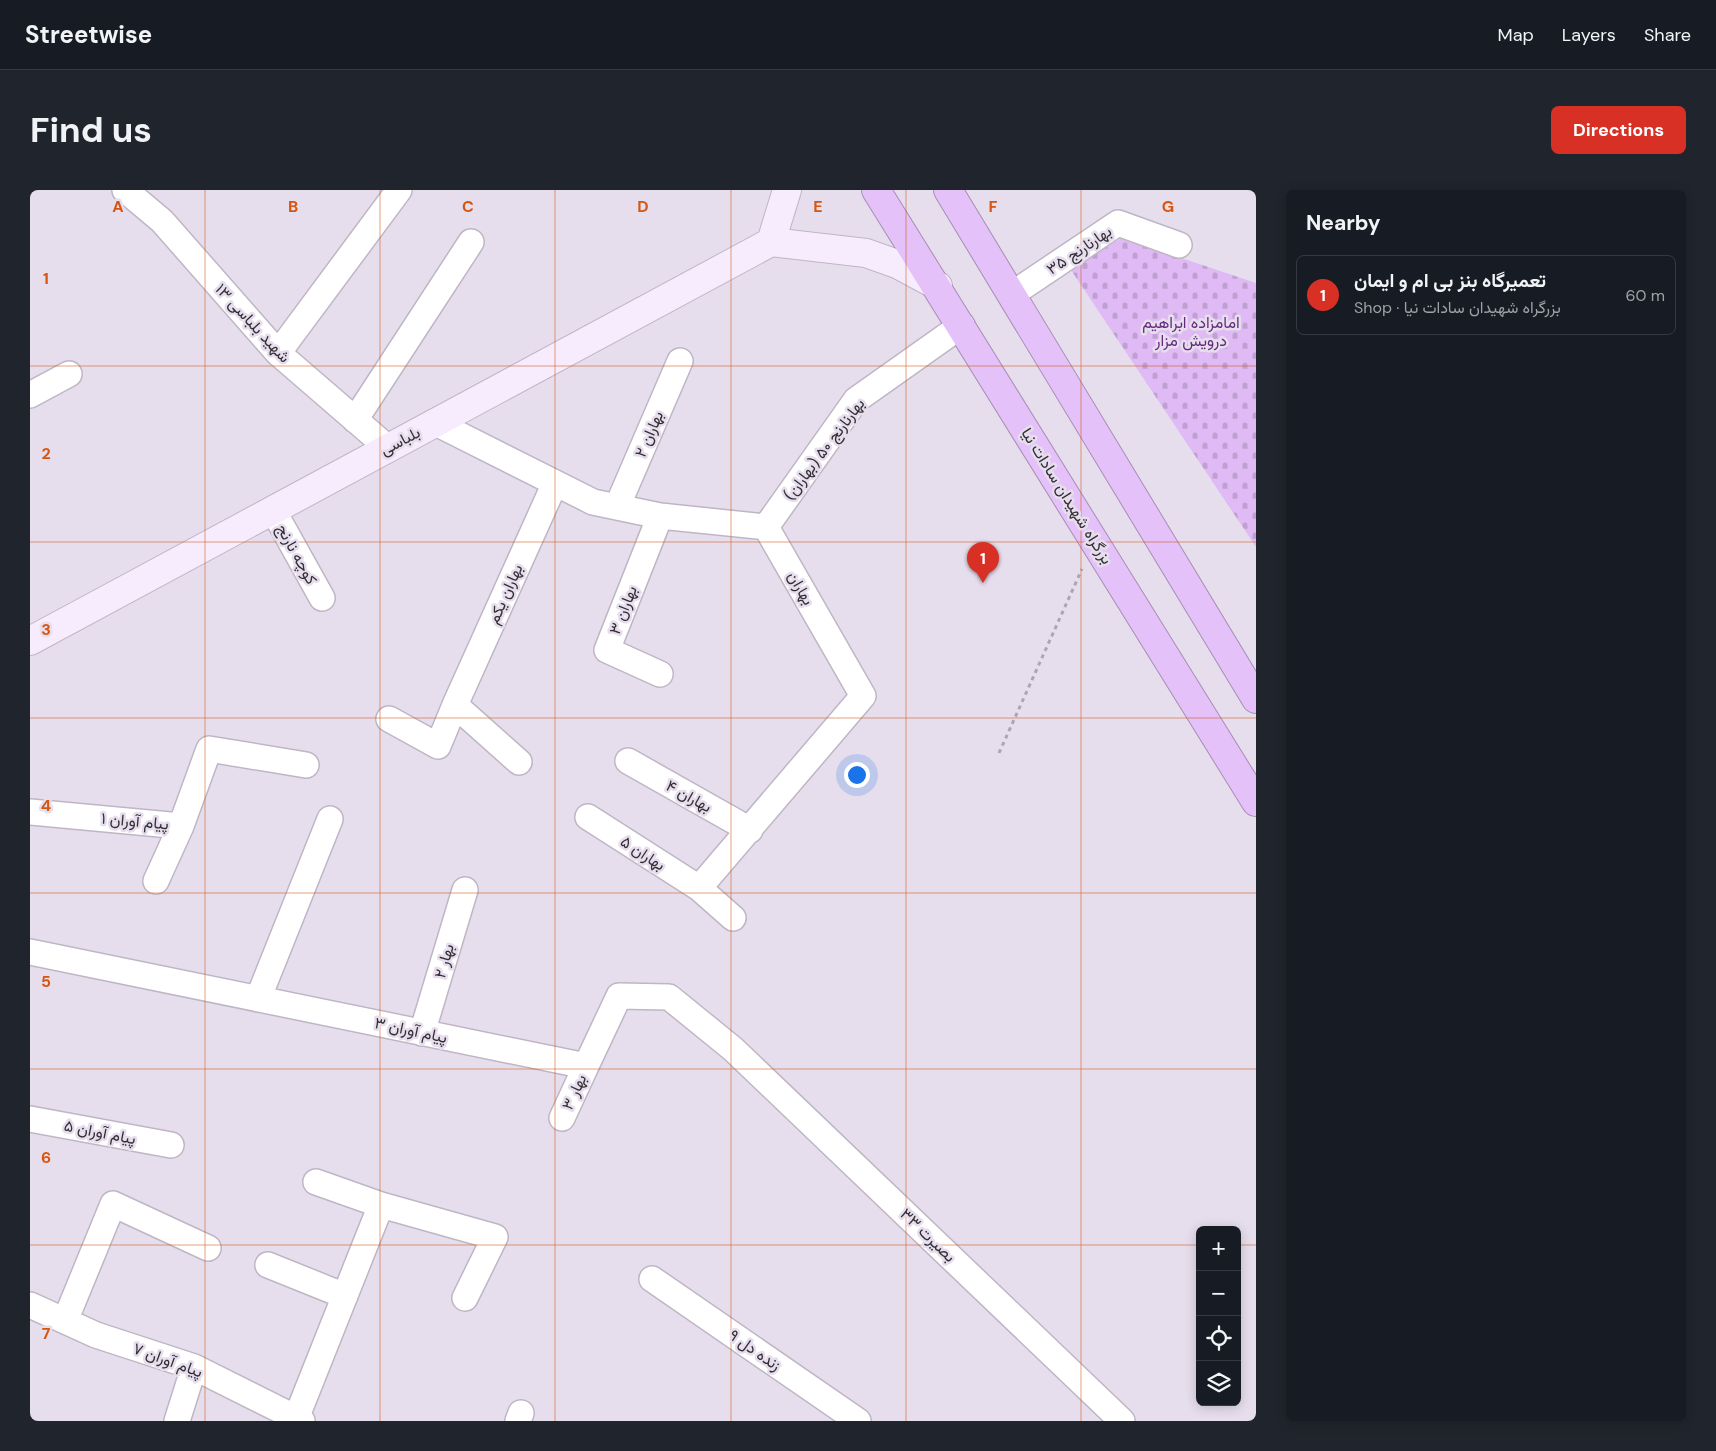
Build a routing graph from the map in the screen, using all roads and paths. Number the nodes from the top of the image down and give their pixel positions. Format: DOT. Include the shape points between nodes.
graph roads {
  1 [pos="125,190"];
  2 [pos="399,190"];
  3 [pos="787,190"];
  4 [pos="876,190"];
  5 [pos="948,190"];
  6 [pos="471,242"];
  7 [pos="771,242"];
  8 [pos="1179,245"];
  9 [pos="938,286"];
  10 [pos="1011,295"];
  11 [pos="962,326"];
  12 [pos="278,353"];
  13 [pos="680,361"];
  14 [pos="69,374"];
  15 [pos="30,396"];
  16 [pos="355,420"];
  17 [pos="436,422"];
  18 [pos="388,448"];
  19 [pos="555,483"];
  20 [pos="617,507"];
  21 [pos="273,510"];
  22 [pos="660,516"];
  23 [pos="766,527"];
  24 [pos="1095,541"];
  25 [pos="322,598"];
  26 [pos="30,641"];
  27 [pos="660,674"];
  28 [pos="1256,699"];
  29 [pos="455,705"];
  30 [pos="389,719"];
  31 [pos="999,753"];
  32 [pos="628,761"];
  33 [pos="520,762"];
  34 [pos="306,765"];
  35 [pos="1256,802"];
  36 [pos="30,812"];
  37 [pos="588,817"];
  38 [pos="330,819"];
  39 [pos="181,826"];
  40 [pos="750,830"];
  41 [pos="156,880"];
  42 [pos="699,888"];
  43 [pos="464,890"];
  44 [pos="733,918"];
  45 [pos="30,952"];
  46 [pos="258,999"];
  47 [pos="422,1033"];
  48 [pos="586,1066"];
  49 [pos="30,1118"];
  50 [pos="562,1118"];
  51 [pos="170,1145"];
  52 [pos="316,1182"];
  53 [pos="381,1205"];
  54 [pos="208,1248"];
  55 [pos="268,1265"];
  56 [pos="652,1279"];
  57 [pos="345,1296"];
  58 [pos="465,1298"];
  59 [pos="30,1305"];
  60 [pos="65,1321"];
  61 [pos="194,1367"];
  62 [pos="298,1420"];
  63 [pos="177,1421"];
  64 [pos="858,1421"];
  65 [pos="1122,1421"];
  1 -- 12 [label="street, شهید بلباسی ١٣" via="162,221"];
  2 -- 12 [label="street"];
  3 -- 7 [label="main road"];
  4 -- 9 [label="highway, بزرگراه شهیدان سادات نیا"];
  5 -- 10 [label="highway"];
  6 -- 16 [label="street"];
  7 -- 9 [label="main road" via="866,253 897,264"];
  7 -- 17 [label="main road, بلباسی"];
  8 -- 10 [label="street, بهارنارنج ۳۵" via="1118,223"];
  9 -- 11 [label="highway, بزرگراه شهیدان سادات نیا"];
  10 -- 28 [label="highway"];
  11 -- 23 [label="street, بهارنارنج ۵۰ (بهاران)" via="856,400"];
  11 -- 24 [label="highway, بزرگراه شهیدان سادات نیا"];
  12 -- 16 [label="street, شهید بلباسی ١٣"];
  13 -- 20 [label="street, بهاران ۲"];
  14 -- 15 [label="street"];
  16 -- 18 [label="street, شهید بلباسی ١٣"];
  17 -- 18 [label="main road, بلباسی"];
  17 -- 19 [label="street"];
  18 -- 21 [label="main road, بلباسی"];
  19 -- 20 [label="street" via="592,502"];
  19 -- 29 [label="street, بهاران یکم"];
  20 -- 22 [label="street"];
  21 -- 25 [label="street, کوچه نارنج"];
  21 -- 26 [label="main road, بلباسی"];
  22 -- 23 [label="street"];
  22 -- 27 [label="street, بهاران ۳" via="607,650"];
  23 -- 40 [label="street, بهاران" via="863,696"];
  24 -- 31 [label="path"];
  24 -- 35 [label="highway, بزرگراه شهیدان سادات نیا"];
  29 -- 30 [label="street, بهاران یکم" via="438,746"];
  29 -- 33 [label="street"];
  32 -- 40 [label="street, بهاران ۴"];
  34 -- 39 [label="street, پیام آوران ۱" via="209,749"];
  36 -- 39 [label="street, پیام آوران ۱"];
  37 -- 42 [label="street, بهاران ۵"];
  38 -- 46 [label="street"];
  39 -- 41 [label="street"];
  40 -- 42 [label="street, بهاران"];
  42 -- 44 [label="street"];
  43 -- 47 [label="street, بهار ۲"];
  45 -- 46 [label="street, پیام آوران ۳"];
  46 -- 47 [label="street, پیام آوران ۳"];
  47 -- 48 [label="street, پیام آوران ۳"];
  48 -- 50 [label="street, بهار ۳"];
  48 -- 65 [label="street, بصیرت ۳۳" via="619,996 669,997 733,1049"];
  49 -- 51 [label="street, پیام آوران ۵"];
  52 -- 53 [label="street"];
  53 -- 57 [label="street"];
  53 -- 58 [label="street" via="495,1237"];
  54 -- 60 [label="street" via="112,1204"];
  55 -- 57 [label="street"];
  56 -- 64 [label="street, زنده دل ۹"];
  57 -- 62 [label="street"];
  59 -- 60 [label="street, پیام آوران ۷"];
  60 -- 61 [label="street, پیام آوران ۷" via="96,1335"];
  61 -- 62 [label="street, پیام آوران ۷"];
  61 -- 63 [label="street"];
}
